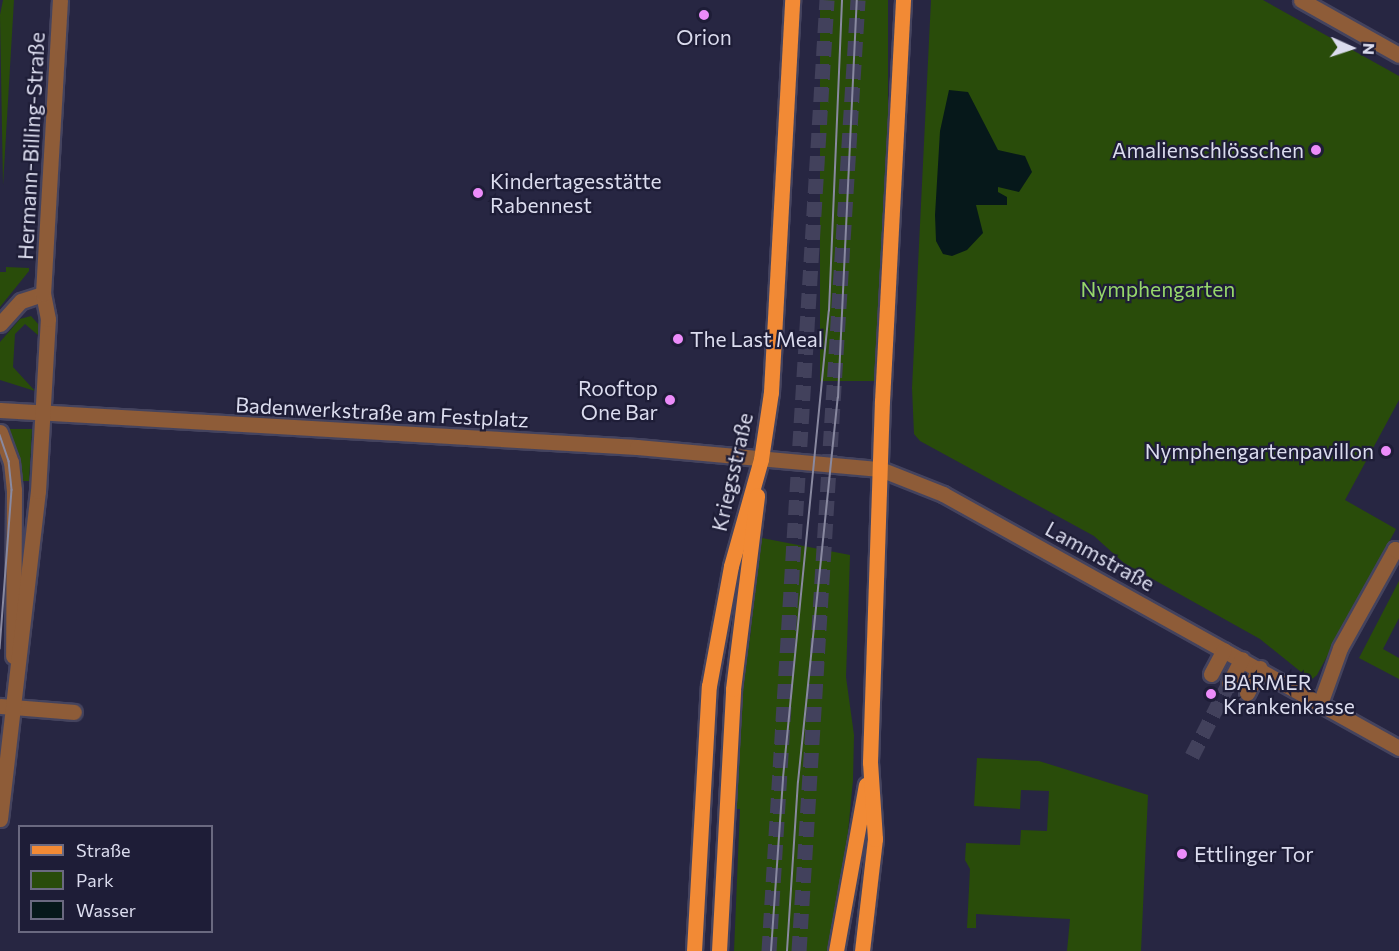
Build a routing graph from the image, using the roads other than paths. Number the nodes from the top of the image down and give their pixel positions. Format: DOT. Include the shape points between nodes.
graph roads {
  1 [pos="60,0"];
  2 [pos="792,0"];
  3 [pos="903,0"];
  4 [pos="1302,0"];
  5 [pos="1399,55"];
  6 [pos="43,294"];
  7 [pos="0,324"];
  8 [pos="0,410"];
  9 [pos="43,414"];
  10 [pos="0,432"];
  11 [pos="761,459"];
  12 [pos="880,469"];
  13 [pos="1399,551"];
  14 [pos="1224,650"];
  15 [pos="1242,658"];
  16 [pos="1260,668"];
  17 [pos="1211,674"];
  18 [pos="1229,683"];
  19 [pos="1246,693"];
  20 [pos="1320,704"];
  21 [pos="7,706"];
  22 [pos="74,712"];
  23 [pos="1399,748"];
  24 [pos="870,762"];
  25 [pos="0,819"];
  26 [pos="694,951"];
  27 [pos="719,951"];
  28 [pos="836,951"];
  29 [pos="862,951"];
  1 -- 6 [label="street, Hermann-Billing-Straße"];
  2 -- 11 [label="main road, Kriegsstraße" via="772,374"];
  3 -- 12 [label="main road"];
  4 -- 5 [label="street"];
  6 -- 7 [label="street" via="21,301"];
  6 -- 9 [label="street, Hermann-Billing-Straße" via="48,319"];
  8 -- 9 [label="street, Badenwerkstraße am Festplatz"];
  9 -- 11 [label="street, Badenwerkstraße am Festplatz" via="632,447"];
  9 -- 21 [label="street, Hermann-Billing-Straße" via="30,584"];
  10 -- 21 [label="street" via="11,462 14,490"];
  11 -- 12 [label="street, Lammstraße"];
  11 -- 26 [label="main road, Kriegsstraße" via="731,566 709,686"];
  11 -- 27 [label="main road" via="734,689"];
  12 -- 14 [label="street, Lammstraße" via="943,494"];
  12 -- 24 [label="main road"];
  13 -- 20 [label="street" via="1395,549 1350,629"];
  14 -- 15 [label="street, Lammstraße"];
  14 -- 17 [label="street"];
  15 -- 16 [label="street, Lammstraße"];
  15 -- 18 [label="street"];
  16 -- 19 [label="street"];
  16 -- 20 [label="street, Lammstraße"];
  20 -- 23 [label="street, Lammstraße"];
  21 -- 22 [label="street"];
  21 -- 25 [label="street, Hermann-Billing-Straße"];
  24 -- 28 [label="main road"];
  24 -- 29 [label="main road" via="875,839"];
}
